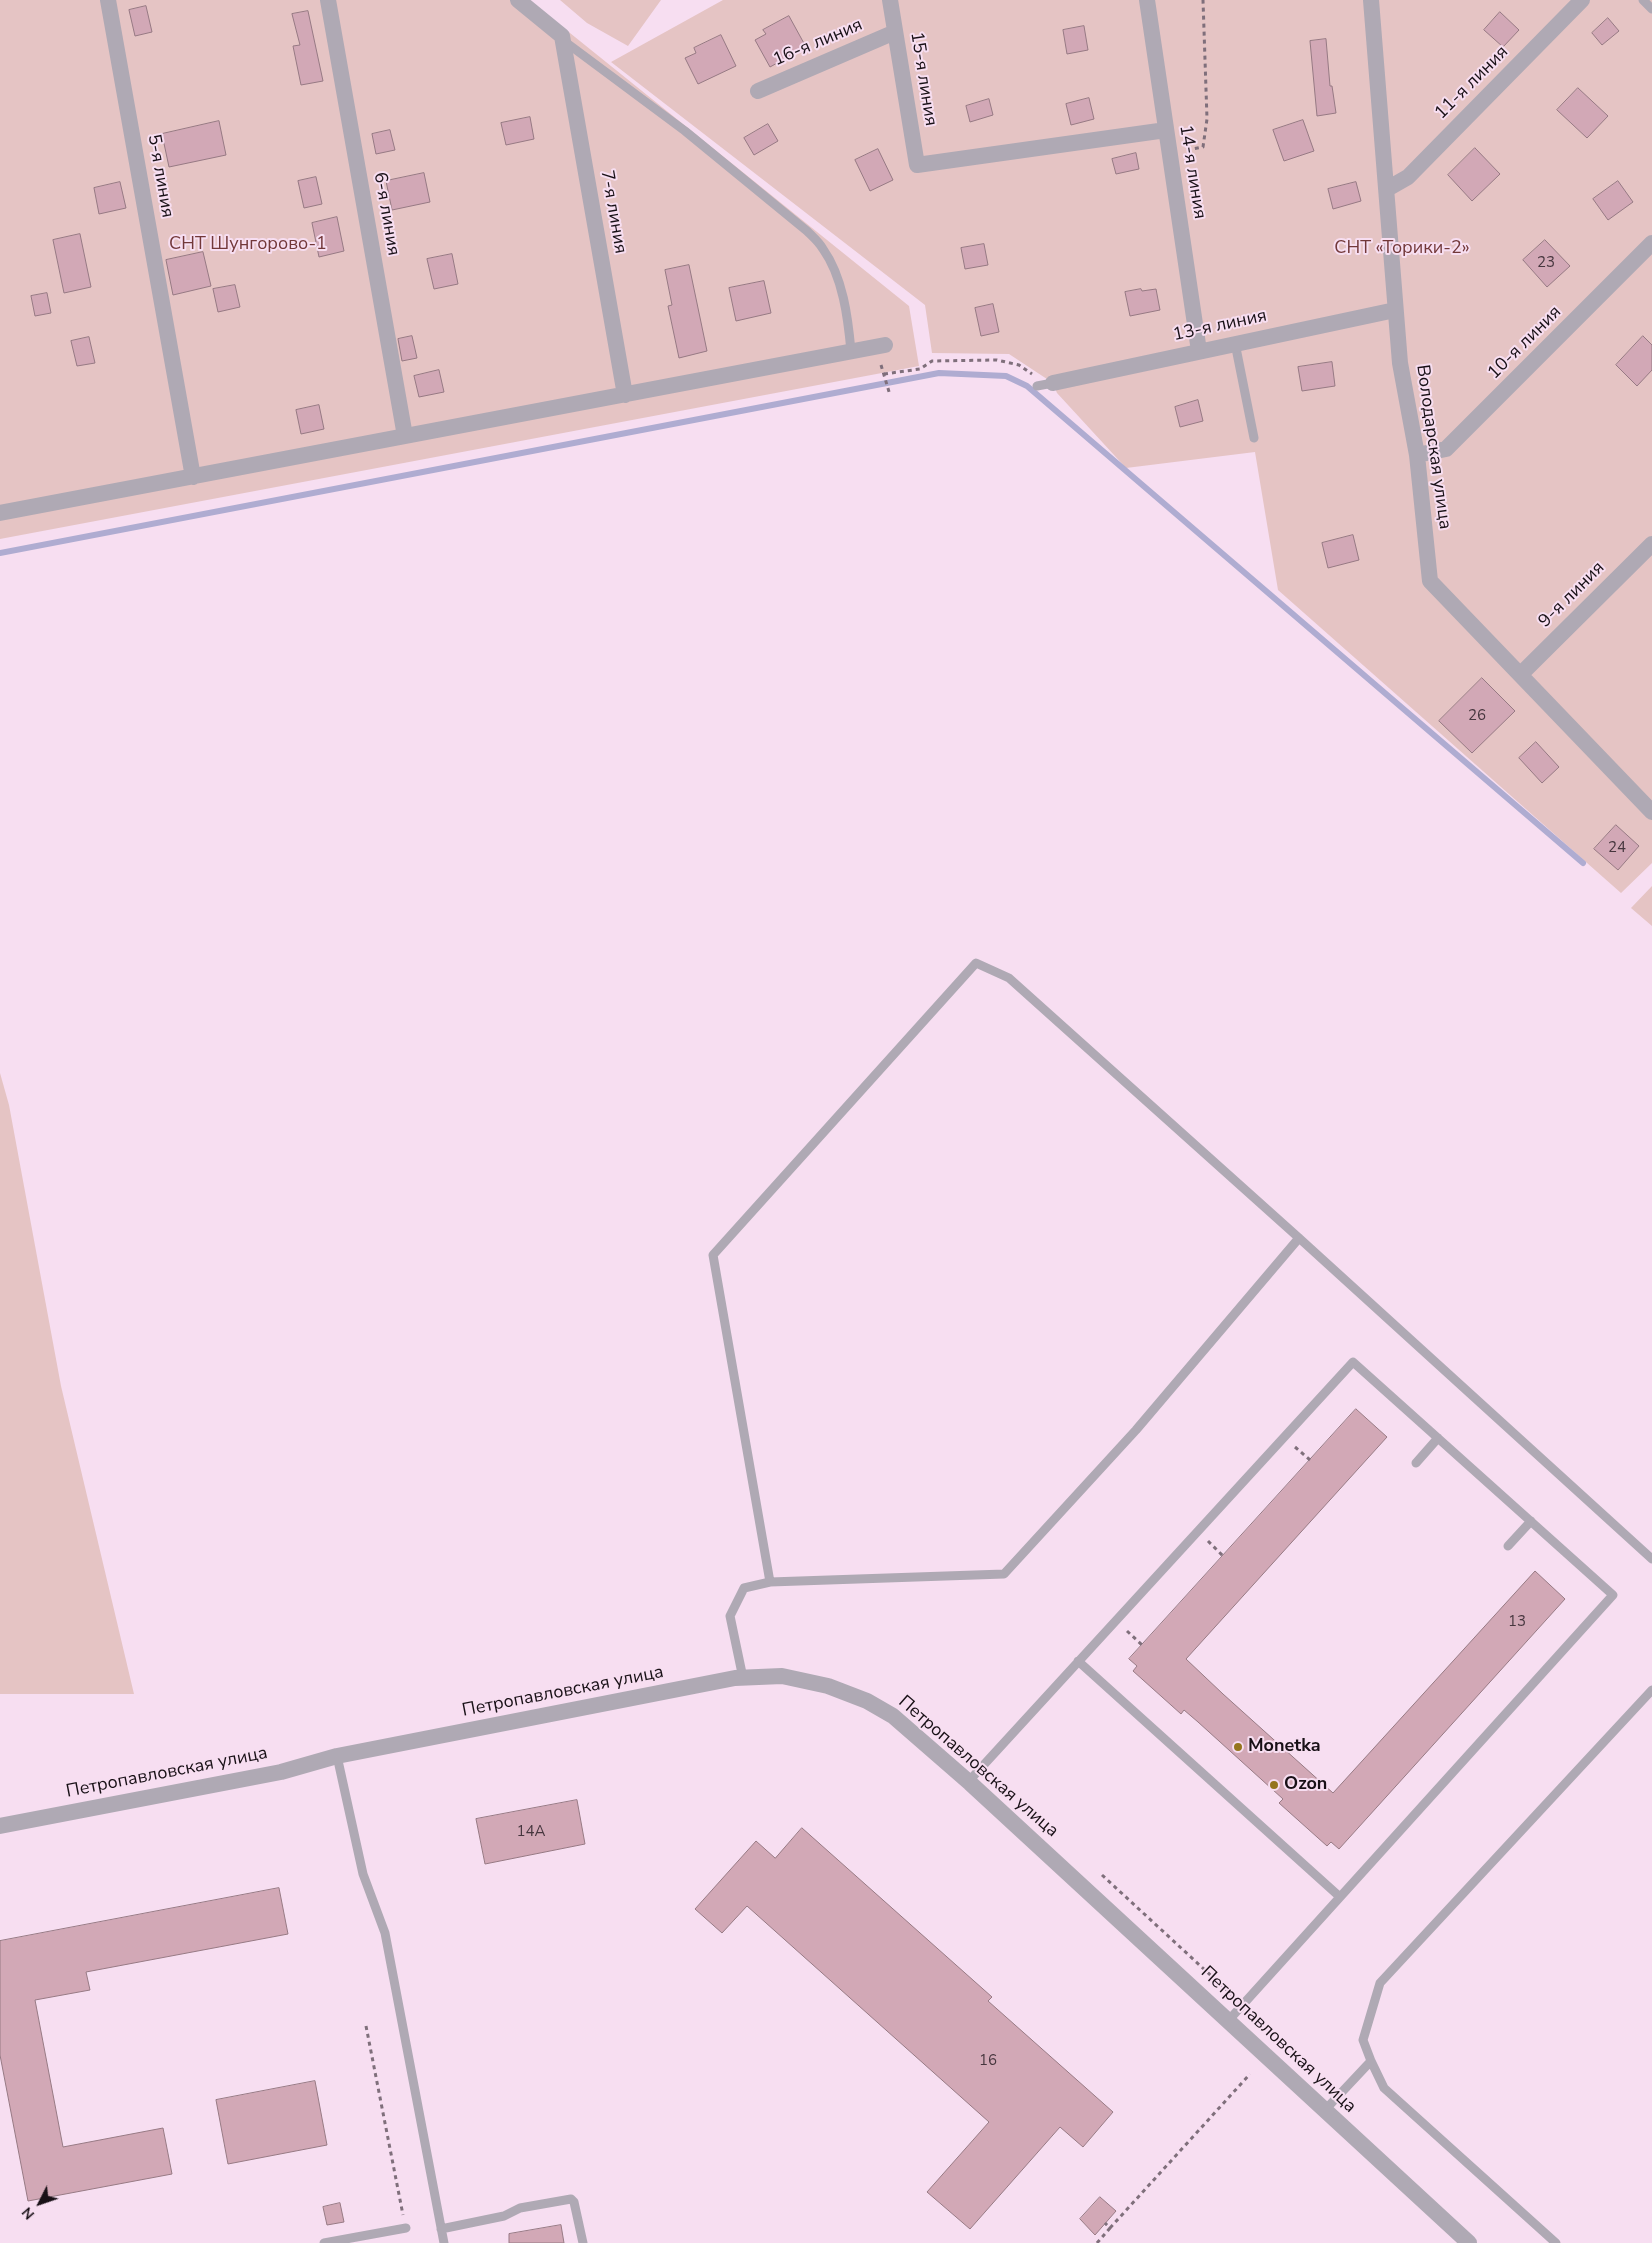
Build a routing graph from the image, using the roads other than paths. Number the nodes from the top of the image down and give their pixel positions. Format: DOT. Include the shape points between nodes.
graph roads {
  1 [pos="108,0"];
  2 [pos="328,0"];
  3 [pos="518,0"];
  4 [pos="890,0"];
  5 [pos="1147,0"];
  6 [pos="1371,0"];
  7 [pos="1582,0"];
  8 [pos="1643,0"];
  9 [pos="1652,9"];
  10 [pos="895,32"];
  11 [pos="562,38"];
  12 [pos="758,91"];
  13 [pos="1166,130"];
  14 [pos="1387,189"];
  15 [pos="1652,244"];
  16 [pos="1395,310"];
  17 [pos="1235,343"];
  18 [pos="885,345"];
  19 [pos="851,351"];
  20 [pos="1199,351"];
  21 [pos="1050,384"];
  22 [pos="1037,386"];
  23 [pos="625,395"];
  24 [pos="405,436"];
  25 [pos="1254,438"];
  26 [pos="1417,455"];
  27 [pos="193,476"];
  28 [pos="0,513"];
  29 [pos="1652,544"];
  30 [pos="1521,674"];
  31 [pos="1652,812"];
  32 [pos="1299,1238"];
  33 [pos="1438,1438"];
  34 [pos="1416,1463"];
  35 [pos="1531,1521"];
  36 [pos="1508,1546"];
  37 [pos="1652,1559"];
  38 [pos="770,1582"];
  39 [pos="1078,1661"];
  40 [pos="743,1678"];
  41 [pos="1652,1690"];
  42 [pos="337,1756"];
  43 [pos="968,1782"];
  44 [pos="0,1826"];
  45 [pos="1340,1897"];
  46 [pos="1228,2021"];
  47 [pos="1371,2061"];
  48 [pos="1325,2110"];
  49 [pos="406,2228"];
  50 [pos="441,2229"];
  51 [pos="324,2243"];
  52 [pos="444,2243"];
  53 [pos="583,2243"];
  54 [pos="1469,2243"];
  55 [pos="1556,2243"];
  1 -- 27 [label="street, 5-я линия"];
  2 -- 24 [label="street, 6-я линия"];
  3 -- 11 [label="street"];
  4 -- 10 [label="street, 15-я линия"];
  5 -- 13 [label="street, 14-я линия"];
  6 -- 14 [label="street, Володарская улица"];
  7 -- 14 [label="street, 11-я линия" via="1408,177"];
  8 -- 9 [label="lane"];
  10 -- 12 [label="street, 16-я линия"];
  10 -- 13 [label="street, 15-я линия" via="917,165"];
  11 -- 19 [label="lane" via="685,131 807,231 824,249 848,322"];
  11 -- 23 [label="street, 7-я линия"];
  13 -- 20 [label="street, 14-я линия"];
  14 -- 16 [label="street, Володарская улица"];
  15 -- 26 [label="street, 10-я линия" via="1446,449"];
  16 -- 17 [label="street, 13-я линия"];
  16 -- 26 [label="street, Володарская улица" via="1400,363"];
  17 -- 20 [label="street, 13-я линия"];
  17 -- 25 [label="lane"];
  18 -- 19 [label="street"];
  19 -- 23 [label="street"];
  20 -- 21 [label="street, 13-я линия"];
  21 -- 22 [label="lane"];
  23 -- 24 [label="street"];
  24 -- 27 [label="street"];
  26 -- 30 [label="street, Володарская улица" via="1430,581"];
  27 -- 28 [label="street"];
  29 -- 30 [label="street, 9-я линия"];
  30 -- 31 [label="street, Володарская улица"];
  32 -- 37 [label="lane"];
  32 -- 38 [label="lane" via="1136,1430 1004,1574"];
  32 -- 38 [label="lane" via="1009,978 976,963 712,1255"];
  33 -- 34 [label="lane"];
  33 -- 35 [label="lane"];
  33 -- 39 [label="lane" via="1353,1362"];
  35 -- 36 [label="lane"];
  35 -- 45 [label="lane" via="1613,1595"];
  38 -- 40 [label="lane" via="744,1588 730,1616"];
  39 -- 43 [label="lane"];
  39 -- 45 [label="lane"];
  40 -- 42 [label="street, Петропавловская улица"];
  40 -- 43 [label="street, Петропавловская улица" via="782,1676 828,1686 867,1701 893,1716"];
  41 -- 47 [label="lane" via="1380,1983 1363,2040"];
  42 -- 44 [label="street, Петропавловская улица" via="281,1772"];
  42 -- 50 [label="lane" via="363,1874 385,1933"];
  43 -- 46 [label="street, Петропавловская улица"];
  45 -- 46 [label="lane"];
  46 -- 48 [label="street, Петропавловская улица"];
  47 -- 48 [label="lane"];
  47 -- 55 [label="lane" via="1384,2088"];
  48 -- 54 [label="street, Петропавловская улица"];
  49 -- 51 [label="lane"];
  50 -- 52 [label="lane"];
  50 -- 53 [label="lane" via="504,2216 520,2208 571,2199"];
}
